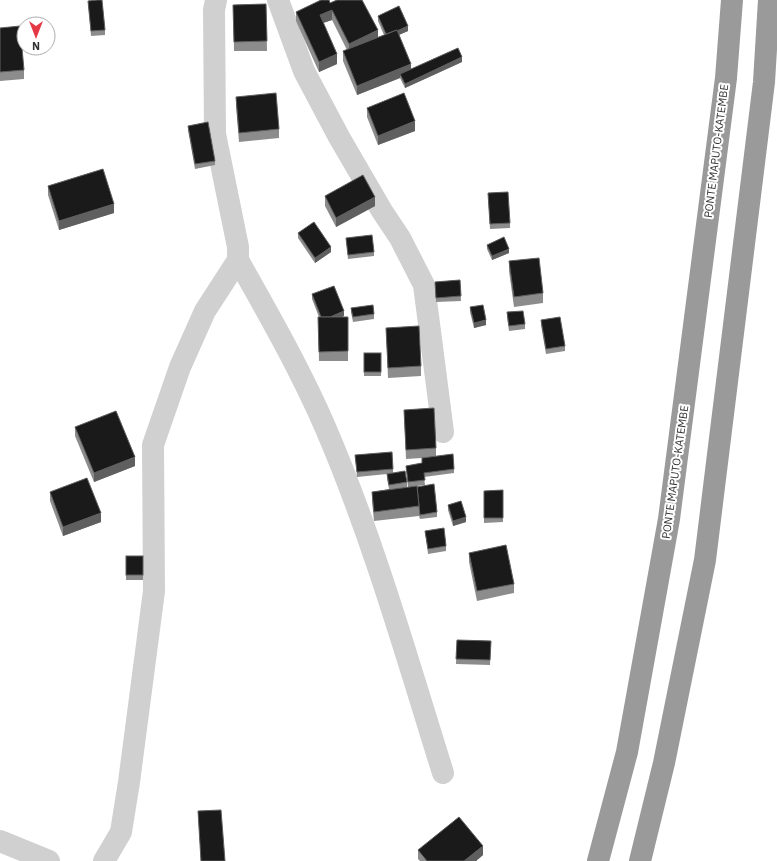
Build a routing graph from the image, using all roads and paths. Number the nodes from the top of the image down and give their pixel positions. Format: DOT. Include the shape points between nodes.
graph roads {
  1 [pos="216,0"];
  2 [pos="278,0"];
  3 [pos="732,0"];
  4 [pos="769,0"];
  5 [pos="238,260"];
  6 [pos="443,432"];
  7 [pos="443,773"];
  8 [pos="0,841"];
  9 [pos="48,861"];
  10 [pos="104,861"];
  11 [pos="598,861"];
  12 [pos="640,861"];
  1 -- 5 [label="street" via="215,134 238,247"];
  2 -- 6 [label="street" via="304,71 339,137 400,238 424,285"];
  3 -- 11 [label="highway, PONTE MAPUTO-KATEMBE" via="726,78 669,519 627,752"];
  4 -- 12 [label="highway" via="764,82 705,560 664,763"];
  5 -- 7 [label="street" via="288,351 326,428 369,538"];
  5 -- 10 [label="street" via="205,311 180,367 153,445 154,591 121,832"];
  8 -- 9 [label="street"];
}
